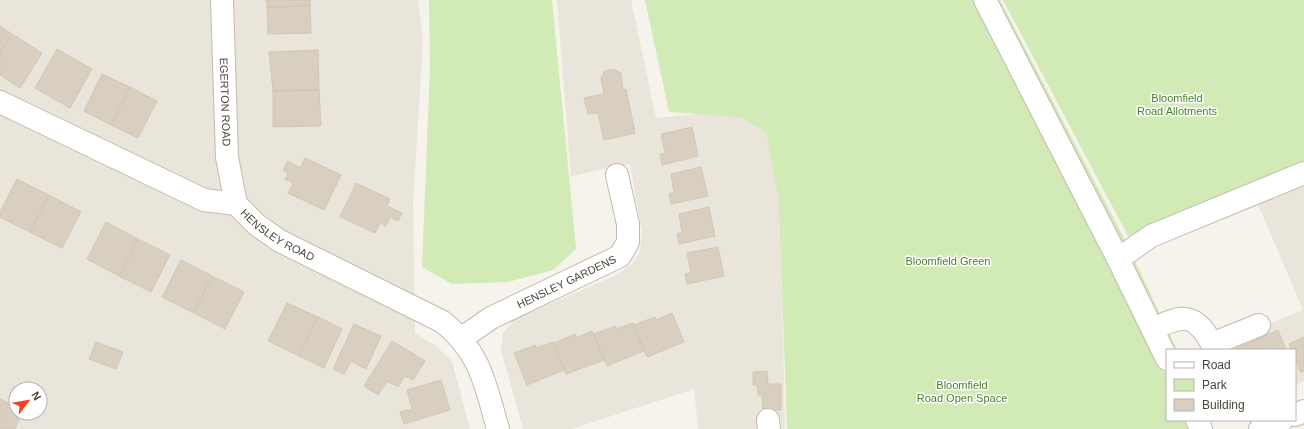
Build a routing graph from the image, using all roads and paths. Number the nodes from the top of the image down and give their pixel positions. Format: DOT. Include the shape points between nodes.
graph roads {
  1 [pos="222,0"];
  2 [pos="985,0"];
  3 [pos="0,102"];
  4 [pos="1304,173"];
  5 [pos="617,175"];
  6 [pos="236,204"];
  7 [pos="1118,259"];
  8 [pos="1259,324"];
  9 [pos="1153,329"];
  10 [pos="462,338"];
  11 [pos="1166,357"];
  12 [pos="1280,421"];
  13 [pos="498,429"];
  14 [pos="1260,429"];
  1 -- 6 [label="street, EGERTON ROAD" via="227,157"];
  2 -- 7 [label="street"];
  3 -- 6 [label="street, HENSLEY ROAD" via="204,200"];
  4 -- 7 [label="street" via="1151,236"];
  5 -- 10 [label="street, HENSLEY GARDENS" via="628,224 628,242 620,256 490,318"];
  6 -- 10 [label="street, HENSLEY ROAD" via="257,225 280,241 438,319"];
  7 -- 9 [label="street"];
  8 -- 9 [label="street" via="1212,344 1203,328 1190,319 1172,320"];
  9 -- 11 [label="street"];
  10 -- 13 [label="street, HENSLEY ROAD" via="477,361"];
  12 -- 14 [label="street"];
}
